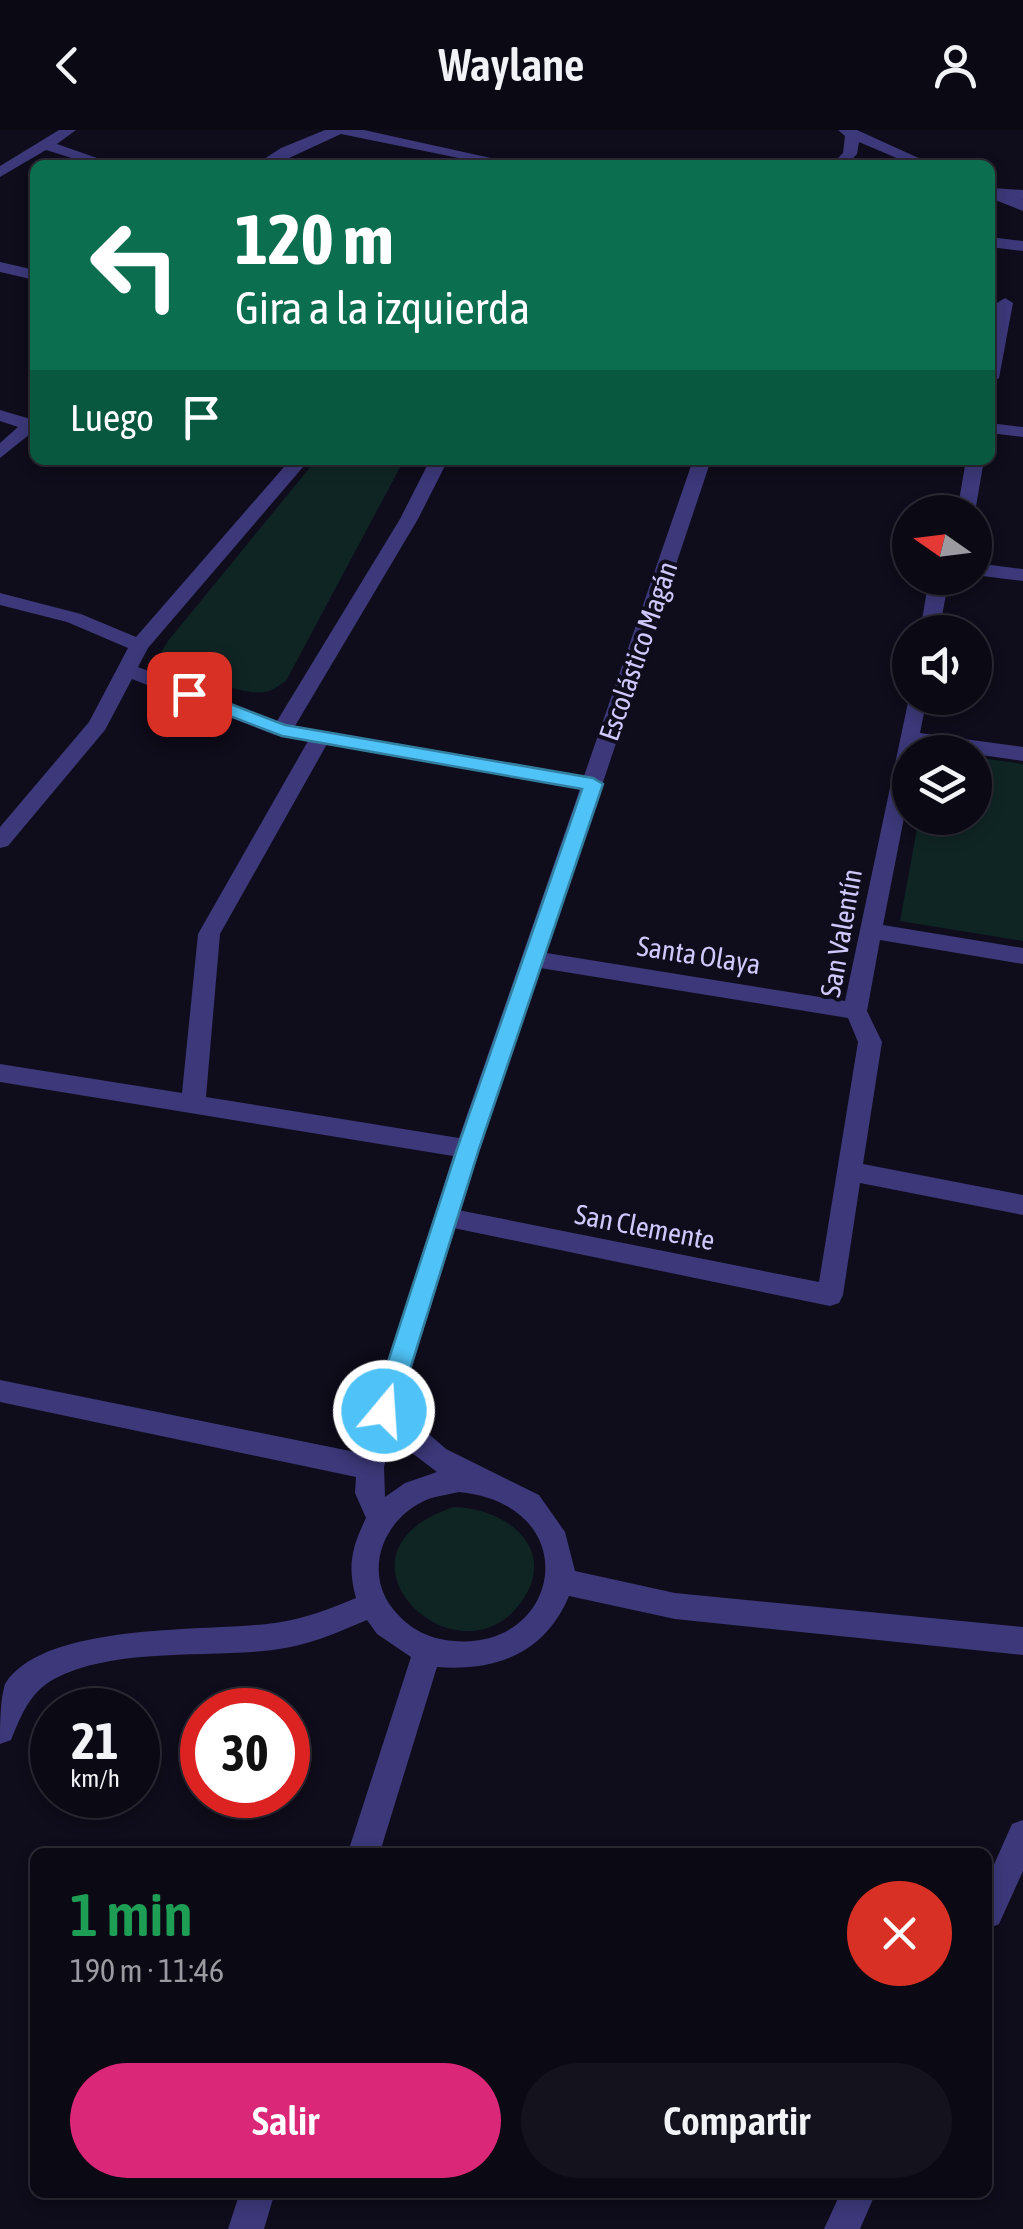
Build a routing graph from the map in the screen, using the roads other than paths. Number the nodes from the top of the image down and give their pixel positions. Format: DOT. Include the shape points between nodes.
graph roads {
  1 [pos="69,130"];
  2 [pos="340,130"];
  3 [pos="849,132"];
  4 [pos="45,145"];
  5 [pos="93,160"];
  6 [pos="271,160"];
  7 [pos="490,160"];
  8 [pos="844,160"];
  9 [pos="914,160"];
  10 [pos="0,172"];
  11 [pos="995,193"];
  12 [pos="995,195"];
  13 [pos="1023,195"];
  14 [pos="1023,206"];
  15 [pos="995,243"];
  16 [pos="1023,246"];
  17 [pos="0,267"];
  18 [pos="30,274"];
  19 [pos="1006,303"];
  20 [pos="995,355"];
  21 [pos="0,416"];
  22 [pos="30,422"];
  23 [pos="30,424"];
  24 [pos="995,429"];
  25 [pos="1023,432"];
  26 [pos="0,454"];
  27 [pos="296,465"];
  28 [pos="437,465"];
  29 [pos="700,465"];
  30 [pos="974,465"];
  31 [pos="969,495"];
  32 [pos="992,571"];
  33 [pos="1023,576"];
  34 [pos="0,599"];
  35 [pos="140,646"];
  36 [pos="128,670"];
  37 [pos="282,730"];
  38 [pos="320,739"];
  39 [pos="992,750"];
  40 [pos="1023,754"];
  41 [pos="593,784"];
  42 [pos="892,824"];
  43 [pos="0,841"];
  44 [pos="870,930"];
  45 [pos="1023,956"];
  46 [pos="534,959"];
  47 [pos="854,1011"];
  48 [pos="0,1072"];
  49 [pos="192,1103"];
  50 [pos="468,1149"];
  51 [pos="849,1171"];
  52 [pos="1023,1206"];
  53 [pos="448,1218"];
  54 [pos="830,1295"];
  55 [pos="0,1391"];
  56 [pos="384,1411"];
  57 [pos="370,1467"];
  58 [pos="490,1483"];
  59 [pos="381,1520"];
  60 [pos="558,1580"];
  61 [pos="370,1605"];
  62 [pos="1023,1641"];
  63 [pos="428,1652"];
  64 [pos="10,1685"];
  65 [pos="0,1730"];
  66 [pos="1023,1835"];
  67 [pos="365,1848"];
  68 [pos="992,1903"];
  69 [pos="256,2198"];
  70 [pos="856,2198"];
  71 [pos="246,2229"];
  72 [pos="842,2229"];
  1 -- 4 [label="street"];
  2 -- 6 [label="street"];
  2 -- 7 [label="street"];
  3 -- 8 [label="street"];
  3 -- 9 [label="street"];
  4 -- 5 [label="street"];
  4 -- 10 [label="street"];
  11 -- 13 [label="street"];
  12 -- 14 [label="street"];
  15 -- 16 [label="street"];
  17 -- 18 [label="street"];
  19 -- 20 [label="street"];
  21 -- 22 [label="street"];
  23 -- 26 [label="street"];
  24 -- 25 [label="street"];
  27 -- 35 [label="street"];
  28 -- 37 [label="street"];
  29 -- 41 [label="street, Escolástico Magán"];
  30 -- 31 [label="street"];
  32 -- 33 [label="street"];
  34 -- 35 [label="street" via="74,618"];
  35 -- 36 [label="street"];
  36 -- 37 [label="street"];
  36 -- 43 [label="street" via="98,725"];
  37 -- 38 [label="street"];
  38 -- 41 [label="street"];
  38 -- 49 [label="street" via="209,934"];
  39 -- 40 [label="street"];
  41 -- 46 [label="street, Escolástico Magán"];
  42 -- 44 [label="street, San Valentín"];
  44 -- 45 [label="street"];
  44 -- 47 [label="street, San Valentín"];
  46 -- 47 [label="street, Santa Olaya"];
  46 -- 50 [label="street, Escolástico Magán"];
  47 -- 51 [label="street, San Valentín" via="870,1042"];
  48 -- 49 [label="street"];
  49 -- 50 [label="street"];
  50 -- 53 [label="street, Escolástico Magán"];
  51 -- 52 [label="street"];
  51 -- 54 [label="street, San Valentín"];
  53 -- 54 [label="street, San Clemente"];
  53 -- 56 [label="street, Escolástico Magán"];
  55 -- 57 [label="street"];
  56 -- 57 [label="street, Escolástico Magán"];
  56 -- 58 [label="street" via="434,1460"];
  57 -- 59 [label="street, Escolástico Magán" via="369,1493"];
  58 -- 59 [label="street" via="429,1486"];
  58 -- 60 [label="street" via="540,1513 555,1537"];
  59 -- 61 [label="street" via="364,1576"];
  60 -- 62 [label="street" via="675,1606"];
  60 -- 63 [label="street" via="540,1621 516,1643 484,1655"];
  61 -- 63 [label="street" via="389,1630"];
  61 -- 64 [label="street" via="276,1636 92,1651"];
  63 -- 67 [label="street"];
  64 -- 65 [label="street"];
  66 -- 68 [label="street"];
  69 -- 71 [label="street"];
  70 -- 72 [label="street"];
}
